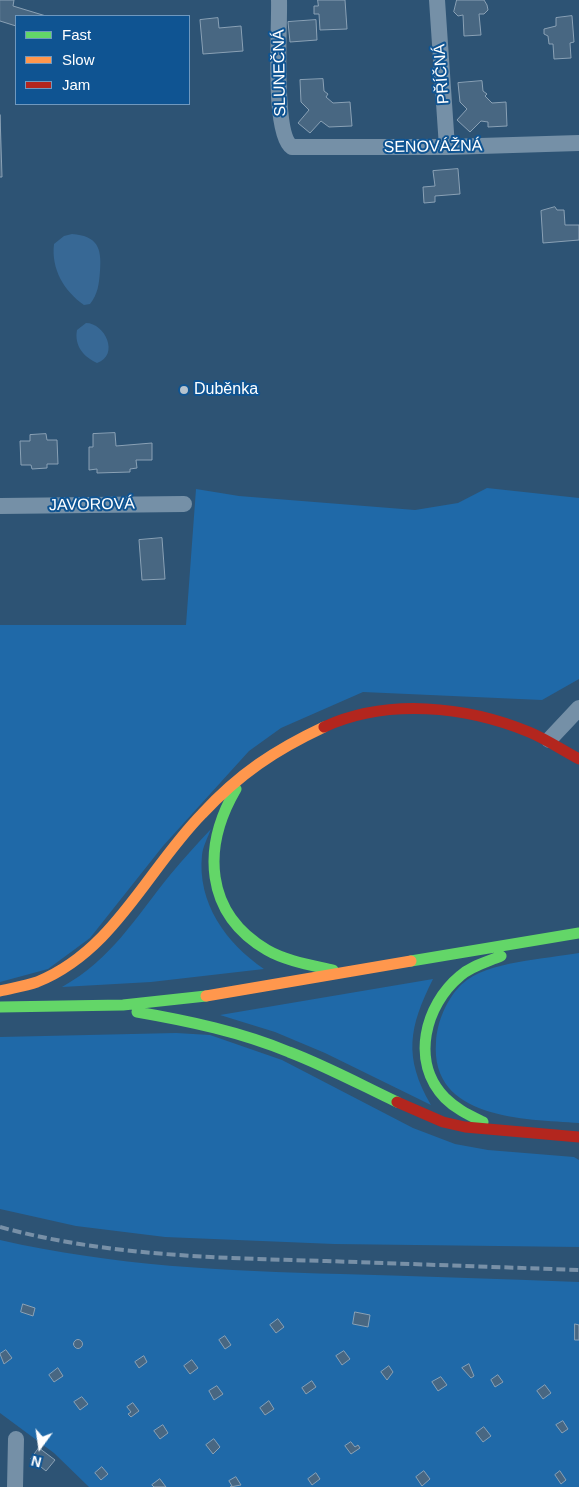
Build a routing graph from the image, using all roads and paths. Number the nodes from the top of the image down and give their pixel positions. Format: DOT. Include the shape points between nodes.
graph roads {
  1 [pos="279,0"];
  2 [pos="437,0"];
  3 [pos="579,143"];
  4 [pos="288,144"];
  5 [pos="447,147"];
  6 [pos="184,504"];
  7 [pos="0,506"];
  8 [pos="579,708"];
  9 [pos="549,740"];
  10 [pos="579,759"];
  11 [pos="250,770"];
  12 [pos="574,934"];
  13 [pos="346,972"];
  14 [pos="0,991"];
  15 [pos="0,1007"];
  16 [pos="85,1007"];
  17 [pos="510,1130"];
  18 [pos="578,1137"];
  19 [pos="16,1439"];
  20 [pos="15,1487"];
  1 -- 4 [label="street, SLUNEČNÁ" via="281,128"];
  2 -- 5 [label="street, PŘÍČNÁ"];
  3 -- 5 [label="street, SENOVÁŽNÁ"];
  4 -- 5 [label="street, SENOVÁŽNÁ" via="297,148"];
  6 -- 7 [label="street, JAVOROVÁ"];
  8 -- 9 [label="street"];
  9 -- 10 [label="main road"];
  9 -- 11 [label="main road" via="481,715 412,707 378,710 324,727 277,750"];
  11 -- 13 [label="main road" via="232,794 215,838 213,866 218,895 235,923 266,950 291,960"];
  11 -- 14 [label="main road" via="202,813 116,924 88,952 36,983"];
  12 -- 13 [label="main road"];
  12 -- 17 [label="main road" via="468,970 448,987 429,1022 424,1046 425,1061 437,1091 461,1112 478,1121"];
  13 -- 16 [label="main road" via="186,999"];
  15 -- 16 [label="main road"];
  16 -- 17 [label="main road" via="161,1016 248,1037 289,1052 443,1122"];
  17 -- 18 [label="main road"];
  19 -- 20 [label="street"];
}
